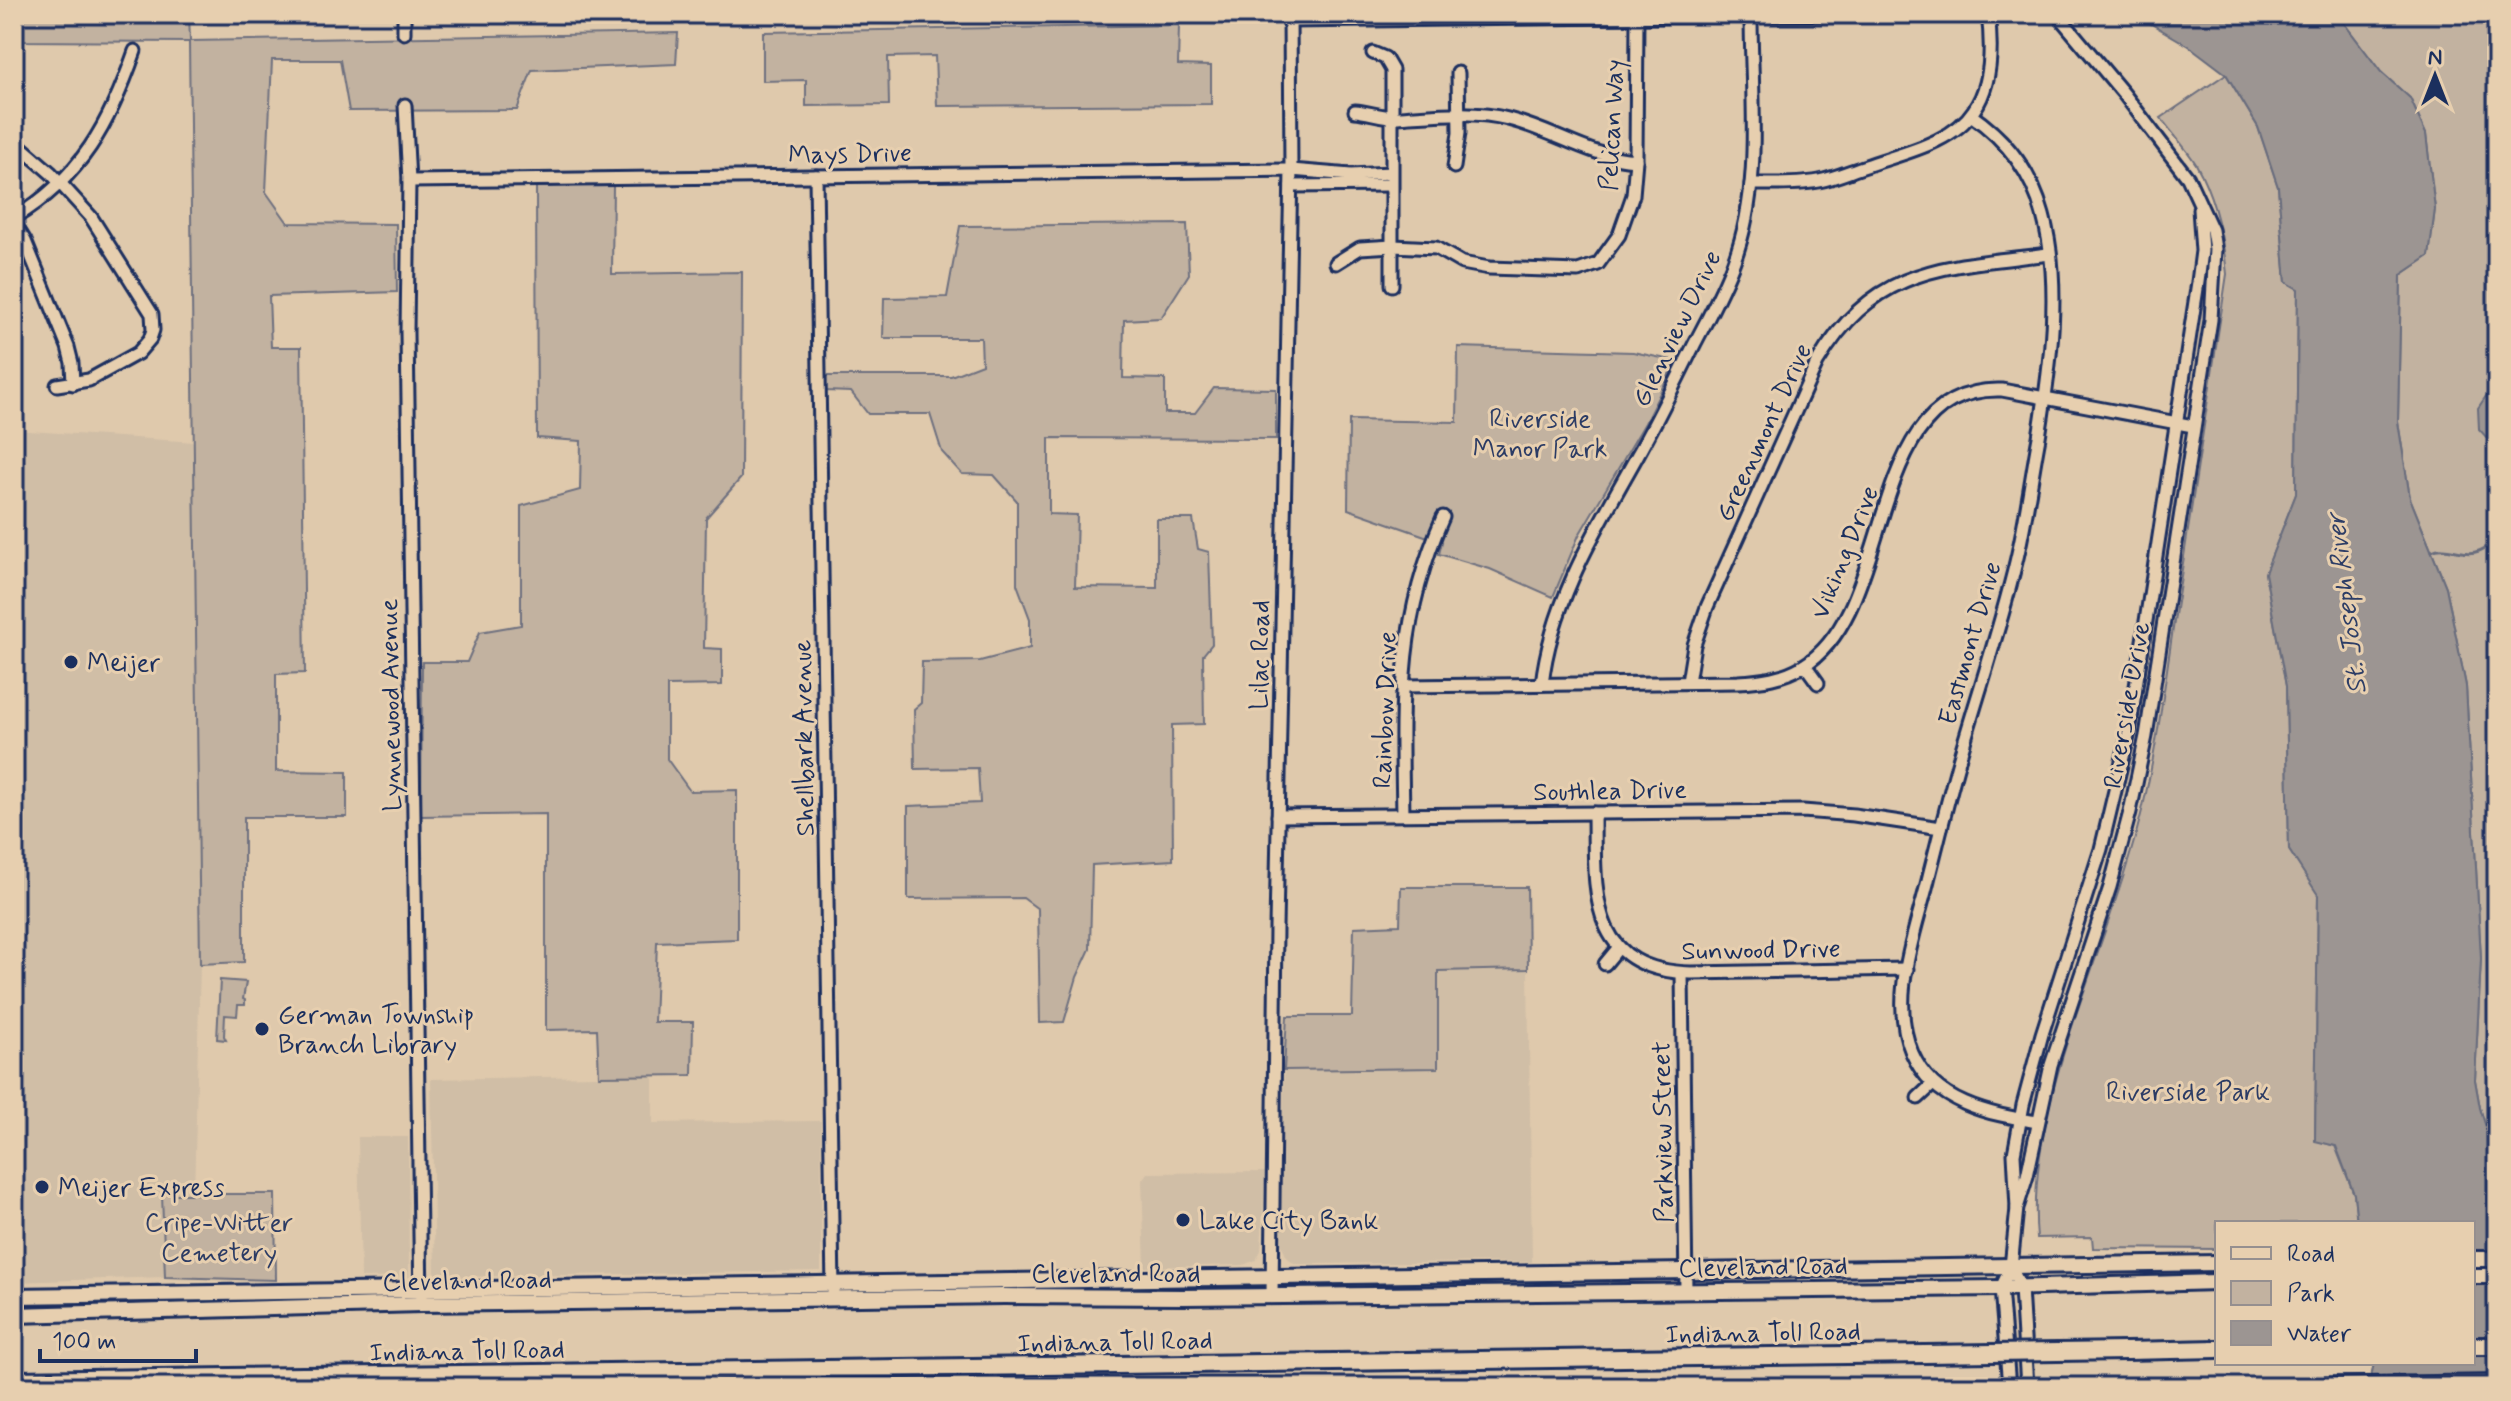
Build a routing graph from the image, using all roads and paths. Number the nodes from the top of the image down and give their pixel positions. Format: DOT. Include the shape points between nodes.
graph roads {
  1 [pos="404,14"];
  2 [pos="1850,14"];
  3 [pos="1988,14"];
  4 [pos="2057,14"];
  5 [pos="1751,15"];
  6 [pos="1558,16"];
  7 [pos="1637,16"];
  8 [pos="1290,17"];
  9 [pos="404,33"];
  10 [pos="135,51"];
  11 [pos="1373,53"];
  12 [pos="1458,73"];
  13 [pos="405,105"];
  14 [pos="1355,111"];
  15 [pos="1459,115"];
  16 [pos="1971,115"];
  17 [pos="1393,117"];
  18 [pos="14,141"];
  19 [pos="1636,160"];
  20 [pos="1454,167"];
  21 [pos="1291,170"];
  22 [pos="816,176"];
  23 [pos="1391,179"];
  24 [pos="409,181"];
  25 [pos="60,183"];
  26 [pos="1751,184"];
  27 [pos="1291,186"];
  28 [pos="2198,201"];
  29 [pos="14,221"];
  30 [pos="1393,246"];
  31 [pos="2049,254"];
  32 [pos="1336,263"];
  33 [pos="1392,285"];
  34 [pos="73,384"];
  35 [pos="57,385"];
  36 [pos="2045,398"];
  37 [pos="2176,423"];
  38 [pos="2193,426"];
  39 [pos="1443,517"];
  40 [pos="1805,665"];
  41 [pos="1688,682"];
  42 [pos="1818,683"];
  43 [pos="1542,684"];
  44 [pos="1403,686"];
  45 [pos="1594,813"];
  46 [pos="1403,814"];
  47 [pos="1278,816"];
  48 [pos="1941,828"];
  49 [pos="1619,947"];
  50 [pos="1605,964"];
  51 [pos="1907,969"];
  52 [pos="1682,973"];
  53 [pos="1933,1084"];
  54 [pos="1918,1098"];
  55 [pos="2021,1119"];
  56 [pos="2037,1122"];
  57 [pos="2017,1208"];
  58 [pos="2475,1259"];
  59 [pos="2497,1259"];
  60 [pos="2215,1263"];
  61 [pos="2011,1267"];
  62 [pos="1686,1271"];
  63 [pos="2475,1276"];
  64 [pos="2497,1276"];
  65 [pos="1272,1277"];
  66 [pos="2215,1282"];
  67 [pos="833,1283"];
  68 [pos="2001,1288"];
  69 [pos="2021,1288"];
  70 [pos="421,1289"];
  71 [pos="1686,1291"];
  72 [pos="14,1296"];
  73 [pos="1272,1296"];
  74 [pos="833,1300"];
  75 [pos="421,1304"];
  76 [pos="14,1315"];
  77 [pos="2475,1346"];
  78 [pos="2497,1346"];
  79 [pos="2215,1349"];
  80 [pos="14,1380"];
  81 [pos="2497,1384"];
  82 [pos="2009,1387"];
  83 [pos="2027,1387"];
  84 [pos="2308,1387"];
  85 [pos="2334,1387"];
  1 -- 9 [label="street"];
  2 -- 5 [label="street"];
  3 -- 16 [label="street" via="1986,83"];
  4 -- 28 [label="street, Riverside Drive" via="2174,157"];
  5 -- 7 [label="street"];
  5 -- 26 [label="street, Glenview Drive"];
  6 -- 7 [label="street"];
  6 -- 8 [label="street"];
  7 -- 19 [label="street, Pelican Way"];
  8 -- 21 [label="street, Lilac Road"];
  10 -- 25 [label="street" via="99,136"];
  11 -- 17 [label="street" via="1385,58 1392,70"];
  12 -- 15 [label="street"];
  13 -- 24 [label="street, Lynnewood Avenue"];
  14 -- 17 [label="street"];
  15 -- 17 [label="street"];
  15 -- 19 [label="street" via="1506,118 1604,156"];
  15 -- 20 [label="street"];
  16 -- 26 [label="street" via="1933,142 1842,175 1796,184"];
  16 -- 31 [label="street, Eastmont Drive" via="1999,136 2026,172 2043,214"];
  17 -- 23 [label="street"];
  18 -- 25 [label="street"];
  19 -- 30 [label="street, Pelican Way" via="1633,195 1619,235 1608,254 1588,269 1489,268 1462,263 1436,248"];
  21 -- 22 [label="street, Mays Drive"];
  21 -- 23 [label="street, Mays Drive"];
  21 -- 27 [label="street, Lilac Road"];
  22 -- 24 [label="street, Mays Drive"];
  22 -- 67 [label="street, Shellbark Avenue"];
  23 -- 27 [label="street"];
  23 -- 30 [label="street"];
  24 -- 70 [label="street, Lynnewood Avenue"];
  25 -- 29 [label="street"];
  25 -- 34 [label="street" via="101,230 153,321 150,339 138,353"];
  26 -- 43 [label="street, Glenview Drive" via="1742,238 1724,285 1578,563"];
  27 -- 47 [label="street, Lilac Road"];
  28 -- 37 [label="street, Riverside Drive" via="2202,251"];
  28 -- 38 [label="street, Riverside Drive" via="2212,230 2216,270"];
  29 -- 34 [label="street" via="68,347"];
  30 -- 32 [label="street" via="1360,248"];
  30 -- 33 [label="street"];
  31 -- 36 [label="street, Eastmont Drive" via="2051,327"];
  31 -- 41 [label="street, Greenmont Drive" via="1940,268 1911,277 1872,298 1841,327 1817,363 1707,607"];
  34 -- 35 [label="street"];
  36 -- 37 [label="street, Viking Drive"];
  36 -- 40 [label="street, Viking Drive" via="1977,391 1947,402 1928,418 1907,449 1847,617"];
  36 -- 48 [label="street, Eastmont Drive" via="2016,561"];
  37 -- 38 [label="street, Viking Drive"];
  37 -- 55 [label="street, Riverside Drive" via="2129,732 2101,849 2042,1034"];
  38 -- 56 [label="street, Riverside Drive" via="2130,812"];
  39 -- 44 [label="street, Rainbow Drive" via="1412,607"];
  40 -- 41 [label="street, Viking Drive" via="1762,681"];
  40 -- 42 [label="street"];
  41 -- 43 [label="street, Viking Drive"];
  43 -- 44 [label="street, Viking Drive"];
  44 -- 46 [label="street, Rainbow Drive"];
  45 -- 46 [label="street, Southlea Drive"];
  45 -- 48 [label="street, Southlea Drive" via="1803,811"];
  45 -- 49 [label="street" via="1598,905"];
  46 -- 47 [label="street, Southlea Drive"];
  47 -- 65 [label="street, Lilac Road"];
  48 -- 51 [label="street, Eastmont Drive"];
  49 -- 50 [label="street"];
  49 -- 52 [label="street, Sunwood Drive" via="1641,963"];
  51 -- 52 [label="street, Sunwood Drive"];
  51 -- 53 [label="street, Eastmont Drive" via="1903,1022 1913,1056"];
  52 -- 62 [label="street, Parkview Street"];
  53 -- 54 [label="street"];
  53 -- 55 [label="street, Eastmont Drive" via="1964,1104"];
  55 -- 56 [label="street, Eastmont Drive"];
  55 -- 57 [label="street, Riverside Drive" via="2014,1154"];
  56 -- 57 [label="street, Riverside Drive"];
  57 -- 61 [label="street, Riverside Drive"];
  58 -- 59 [label="main road"];
  60 -- 61 [label="main road, Cleveland Road"];
  61 -- 62 [label="main road, Cleveland Road"];
  61 -- 68 [label="street, Riverside Drive"];
  61 -- 69 [label="street"];
  62 -- 65 [label="main road, Cleveland Road"];
  62 -- 71 [label="street, Parkview Street"];
  63 -- 64 [label="main road"];
  65 -- 67 [label="main road, Cleveland Road"];
  65 -- 73 [label="street, Lilac Road"];
  66 -- 69 [label="main road, Cleveland Road"];
  67 -- 70 [label="main road, Cleveland Road"];
  67 -- 74 [label="street, Shellbark Avenue"];
  68 -- 69 [label="main road, Cleveland Road"];
  68 -- 71 [label="main road, Cleveland Road"];
  68 -- 82 [label="street"];
  69 -- 83 [label="street"];
  70 -- 72 [label="main road, Cleveland Road"];
  70 -- 75 [label="street, Lynnewood Avenue"];
  71 -- 73 [label="main road, Cleveland Road"];
  73 -- 74 [label="main road, Cleveland Road"];
  74 -- 75 [label="main road, Cleveland Road"];
  75 -- 76 [label="main road, Cleveland Road"];
  77 -- 78 [label="highway"];
  79 -- 80 [label="highway, Indiana Toll Road, bridge"];
  81 -- 85 [label="highway"];
  84 -- 85 [label="highway"];
}
